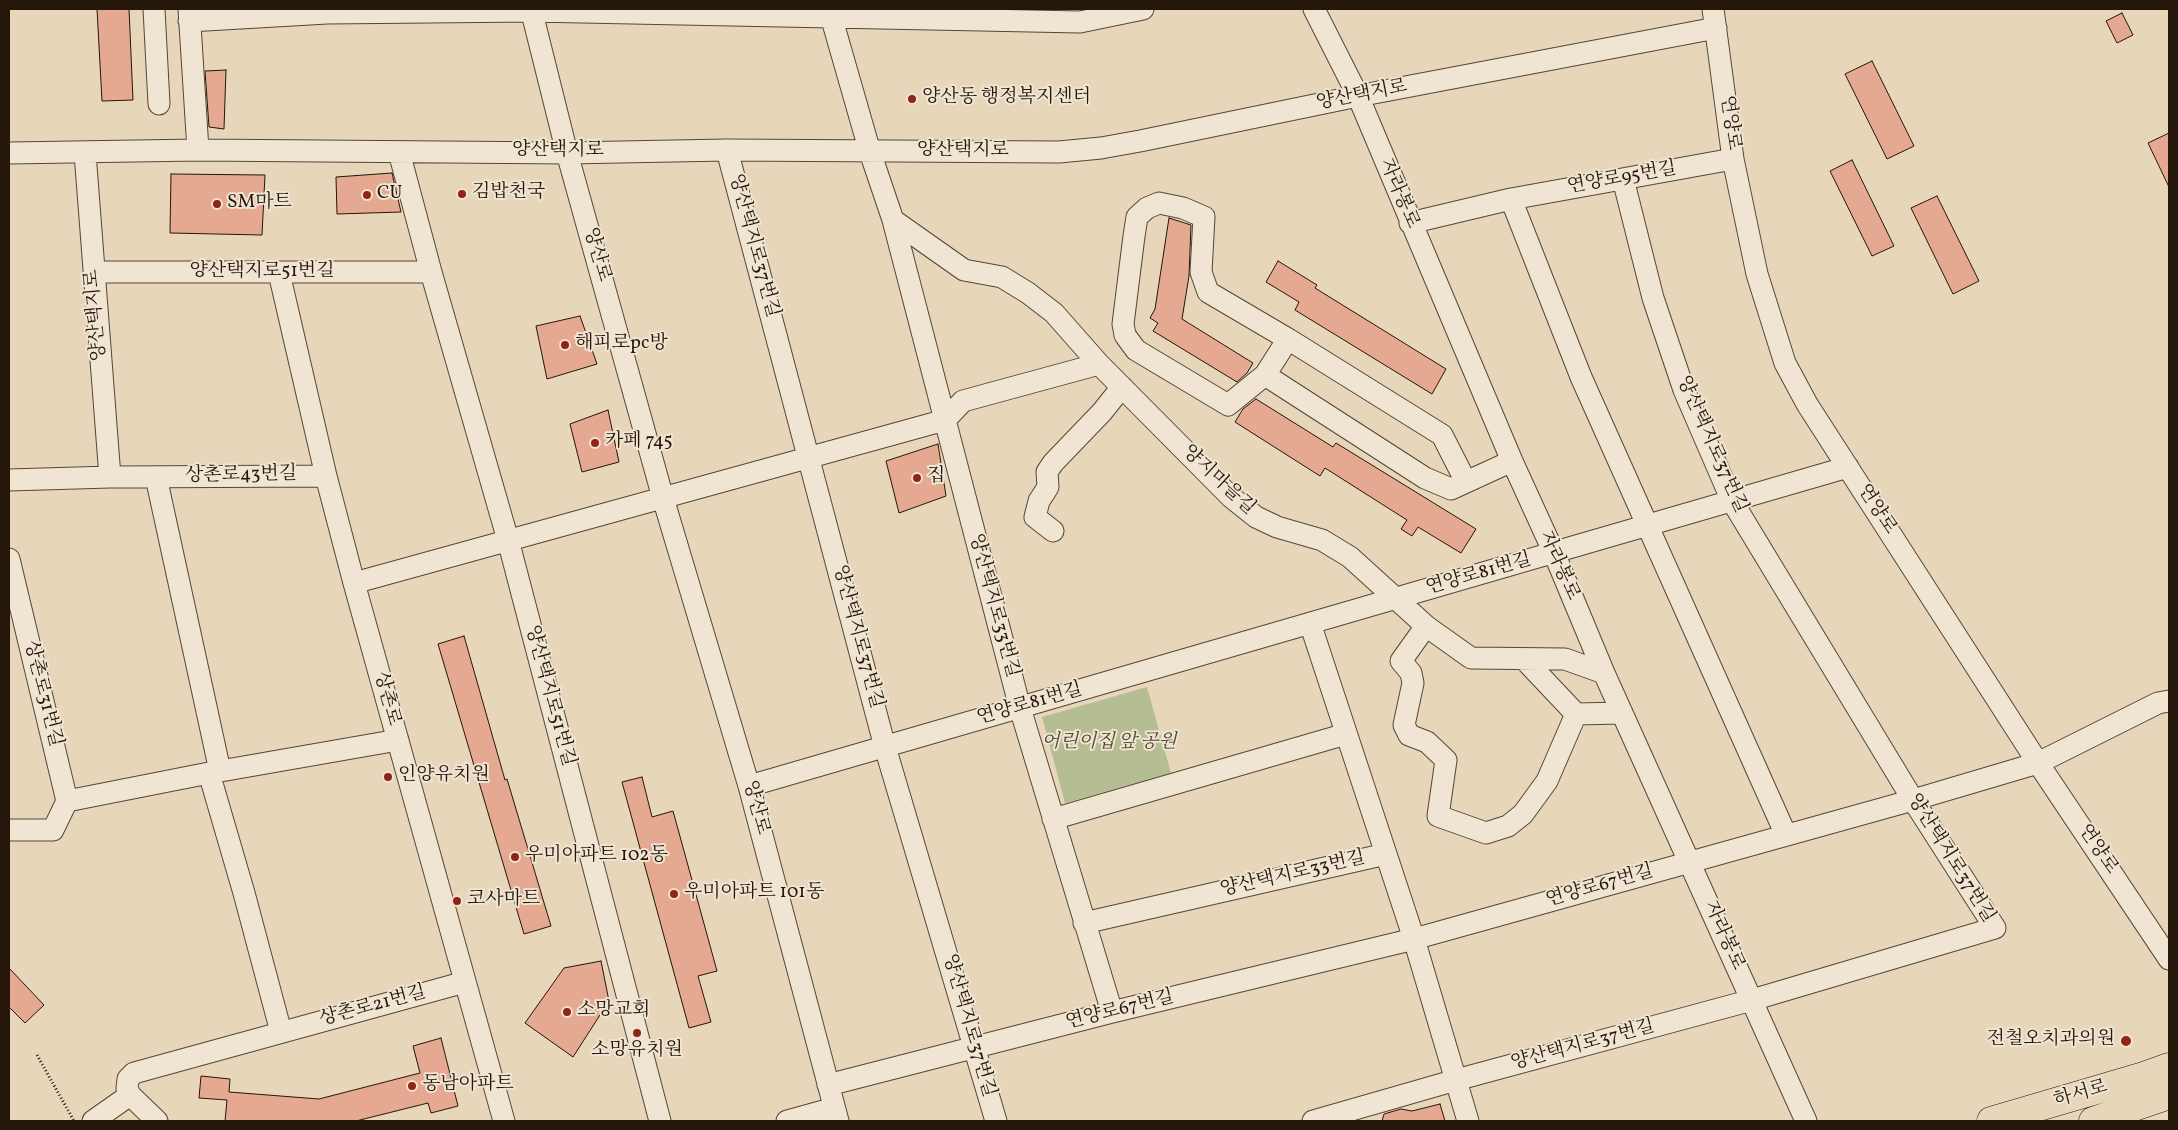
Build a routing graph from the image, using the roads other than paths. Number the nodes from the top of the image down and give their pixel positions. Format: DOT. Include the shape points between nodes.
graph roads {
  1 [pos="154,9"];
  2 [pos="1143,9"];
  3 [pos="1314,9"];
  4 [pos="531,10"];
  5 [pos="327,11"];
  6 [pos="689,11"];
  7 [pos="830,13"];
  8 [pos="189,15"];
  9 [pos="1076,15"];
  10 [pos="1714,18"];
  11 [pos="1358,96"];
  12 [pos="159,104"];
  13 [pos="198,150"];
  14 [pos="728,150"];
  15 [pos="399,152"];
  16 [pos="870,152"];
  17 [pos="9,153"];
  18 [pos="85,153"];
  19 [pos="567,153"];
  20 [pos="1733,159"];
  21 [pos="1623,179"];
  22 [pos="1511,199"];
  23 [pos="894,220"];
  24 [pos="1410,223"];
  25 [pos="94,272"];
  26 [pos="430,272"];
  27 [pos="279,273"];
  28 [pos="1288,339"];
  29 [pos="1099,364"];
  30 [pos="1265,375"];
  31 [pos="1122,387"];
  32 [pos="944,420"];
  33 [pos="809,458"];
  34 [pos="1512,461"];
  35 [pos="1848,467"];
  36 [pos="326,476"];
  37 [pos="110,477"];
  38 [pos="156,477"];
  39 [pos="9,480"];
  40 [pos="1466,482"];
  41 [pos="663,498"];
  42 [pos="1732,501"];
  43 [pos="1647,526"];
  44 [pos="1053,531"];
  45 [pos="508,540"];
  46 [pos="1554,553"];
  47 [pos="9,559"];
  48 [pos="354,583"];
  49 [pos="1396,599"];
  50 [pos="1310,623"];
  51 [pos="1426,626"];
  52 [pos="1525,660"];
  53 [pos="1604,673"];
  54 [pos="2169,702"];
  55 [pos="1020,708"];
  56 [pos="1622,713"];
  57 [pos="1576,714"];
  58 [pos="1346,734"];
  59 [pos="398,740"];
  60 [pos="885,746"];
  61 [pos="2038,762"];
  62 [pos="214,772"];
  63 [pos="749,786"];
  64 [pos="1913,800"];
  65 [pos="67,801"];
  66 [pos="1053,819"];
  67 [pos="9,830"];
  68 [pos="1786,835"];
  69 [pos="1386,854"];
  70 [pos="1690,862"];
  71 [pos="1084,923"];
  72 [pos="1414,939"];
  73 [pos="2169,959"];
  74 [pos="465,982"];
  75 [pos="1752,1000"];
  76 [pos="1112,1012"];
  77 [pos="281,1032"];
  78 [pos="975,1047"];
  79 [pos="2169,1067"];
  80 [pos="1456,1080"];
  81 [pos="828,1085"];
  82 [pos="2169,1094"];
  83 [pos="130,1095"];
  84 [pos="836,1115"];
  85 [pos="94,1121"];
  86 [pos="157,1121"];
  87 [pos="504,1121"];
  88 [pos="660,1121"];
  89 [pos="787,1121"];
  90 [pos="996,1121"];
  91 [pos="1313,1121"];
  92 [pos="1468,1121"];
  93 [pos="1806,1121"];
  94 [pos="1991,1121"];
  95 [pos="2093,1121"];
  1 -- 12 [label="street"];
  2 -- 9 [label="street"];
  3 -- 11 [label="street, 자라봉로"];
  4 -- 5 [label="street"];
  4 -- 6 [label="street"];
  4 -- 19 [label="street, 양산로"];
  5 -- 8 [label="street"];
  6 -- 7 [label="street"];
  7 -- 9 [label="street"];
  7 -- 16 [label="street, 양산택지로33번길"];
  8 -- 13 [label="street"];
  10 -- 11 [label="street, 양산택지로"];
  10 -- 20 [label="street, 연양로"];
  11 -- 16 [label="street, 양산택지로" via="1093,149 1059,152"];
  11 -- 24 [label="street, 자라봉로"];
  13 -- 15 [label="street, 양산택지로"];
  13 -- 18 [label="street, 양산택지로"];
  14 -- 16 [label="street, 양산택지로"];
  14 -- 19 [label="street, 양산택지로"];
  14 -- 33 [label="street, 양산택지로37번길"];
  15 -- 19 [label="street, 양산택지로"];
  15 -- 26 [label="street, 양산택지로51번길"];
  16 -- 23 [label="street, 양산택지로33번길"];
  17 -- 18 [label="street, 양산택지로"];
  18 -- 25 [label="street, 양산택지로"];
  19 -- 41 [label="street, 양산로"];
  20 -- 21 [label="street, 연양로95번길"];
  20 -- 35 [label="street, 연양로" via="1757,274 1785,363"];
  21 -- 22 [label="street, 연양로95번길"];
  21 -- 42 [label="street, 양산택지로37번길" via="1653,298 1684,390"];
  22 -- 24 [label="street, 연양로95번길"];
  22 -- 43 [label="street" via="1581,377"];
  23 -- 29 [label="street, 양지마을길" via="964,270 1002,277 1028,293 1054,313"];
  23 -- 32 [label="street, 양산택지로33번길"];
  24 -- 34 [label="street, 자라봉로"];
  25 -- 27 [label="street, 양산택지로51번길"];
  25 -- 37 [label="street, 양산택지로"];
  26 -- 27 [label="street, 양산택지로51번길"];
  26 -- 45 [label="street, 양산택지로51번길"];
  27 -- 36 [label="street, 상촌로"];
  28 -- 30 [label="street"];
  28 -- 30 [label="street" via="1208,292 1200,272 1204,217 1159,203 1137,217 1123,324 1136,350 1228,405"];
  28 -- 40 [label="street" via="1442,435"];
  29 -- 31 [label="street, 양지마을길"];
  29 -- 32 [label="street" via="963,401"];
  30 -- 40 [label="street" via="1425,478 1451,489"];
  31 -- 44 [label="street" via="1047,472 1048,487 1039,501 1035,517"];
  31 -- 49 [label="street, 양지마을길" via="1244,508 1277,527 1322,540 1350,557"];
  32 -- 33 [label="street"];
  32 -- 55 [label="street, 양산택지로33번길"];
  33 -- 41 [label="street"];
  33 -- 60 [label="street, 양산택지로37번길"];
  34 -- 40 [label="street"];
  34 -- 46 [label="street, 자라봉로"];
  35 -- 42 [label="street, 연양로81번길"];
  35 -- 61 [label="street, 연양로"];
  36 -- 38 [label="street, 상촌로43번길"];
  36 -- 48 [label="street, 상촌로"];
  37 -- 38 [label="street, 상촌로43번길"];
  37 -- 39 [label="street, 상촌로43번길"];
  38 -- 62 [label="street, 상촌로43번길"];
  41 -- 45 [label="street"];
  41 -- 63 [label="street, 양산로"];
  42 -- 43 [label="street, 연양로81번길"];
  42 -- 64 [label="street, 양산택지로37번길"];
  43 -- 46 [label="street, 연양로81번길"];
  43 -- 68 [label="street"];
  45 -- 48 [label="street"];
  45 -- 88 [label="street, 양산택지로51번길"];
  46 -- 49 [label="street, 연양로81번길"];
  46 -- 53 [label="street, 자라봉로"];
  47 -- 65 [label="street, 상촌로31번길"];
  48 -- 59 [label="street, 상촌로"];
  49 -- 50 [label="street, 연양로81번길"];
  49 -- 51 [label="street, 양지마을길"];
  50 -- 55 [label="street, 연양로81번길"];
  50 -- 58 [label="street"];
  51 -- 52 [label="street, 양지마을길" via="1472,658"];
  51 -- 57 [label="street" via="1401,661 1411,673 1413,683 1404,725 1409,735 1427,742 1446,760 1438,816 1486,833 1508,826 1523,814 1547,781"];
  52 -- 53 [label="street, 양지마을길" via="1565,659"];
  52 -- 57 [label="street"];
  53 -- 56 [label="street, 자라봉로"];
  54 -- 61 [label="street, 연양로67번길" via="2158,703"];
  55 -- 60 [label="street, 연양로81번길"];
  55 -- 66 [label="street, 양산택지로33번길"];
  56 -- 57 [label="street"];
  56 -- 70 [label="street, 자라봉로"];
  58 -- 66 [label="street"];
  58 -- 69 [label="street"];
  59 -- 62 [label="street"];
  59 -- 74 [label="street, 상촌로"];
  60 -- 63 [label="street, 연양로81번길"];
  60 -- 78 [label="street, 양산택지로37번길"];
  61 -- 64 [label="street, 연양로67번길"];
  61 -- 73 [label="street, 연양로"];
  62 -- 65 [label="street"];
  62 -- 77 [label="street"];
  63 -- 81 [label="street, 양산로"];
  64 -- 68 [label="street, 연양로67번길"];
  64 -- 75 [label="street, 양산택지로37번길" via="1995,928"];
  65 -- 67 [label="street" via="54,830"];
  66 -- 71 [label="street, 양산택지로33번길"];
  68 -- 70 [label="street, 연양로67번길"];
  69 -- 71 [label="street, 양산택지로33번길"];
  69 -- 72 [label="street"];
  70 -- 72 [label="street, 연양로67번길"];
  70 -- 75 [label="street, 자라봉로"];
  71 -- 76 [label="street, 양산택지로33번길"];
  72 -- 76 [label="street, 연양로67번길"];
  72 -- 80 [label="street"];
  74 -- 77 [label="street, 상촌로21번길"];
  74 -- 87 [label="street, 상촌로"];
  75 -- 80 [label="street, 양산택지로37번길"];
  75 -- 93 [label="street, 자라봉로"];
  76 -- 78 [label="street, 연양로67번길"];
  77 -- 83 [label="street, 상촌로21번길" via="134,1073 128,1079"];
  78 -- 81 [label="street, 연양로67번길"];
  78 -- 90 [label="street, 양산택지로37번길"];
  79 -- 94 [label="main road, 하서로"];
  80 -- 91 [label="street, 양산택지로37번길"];
  80 -- 92 [label="street"];
  81 -- 84 [label="street, 양산로"];
  82 -- 95 [label="main road, 하서로"];
  83 -- 85 [label="street"];
  83 -- 86 [label="street"];
  84 -- 89 [label="street"];
}
